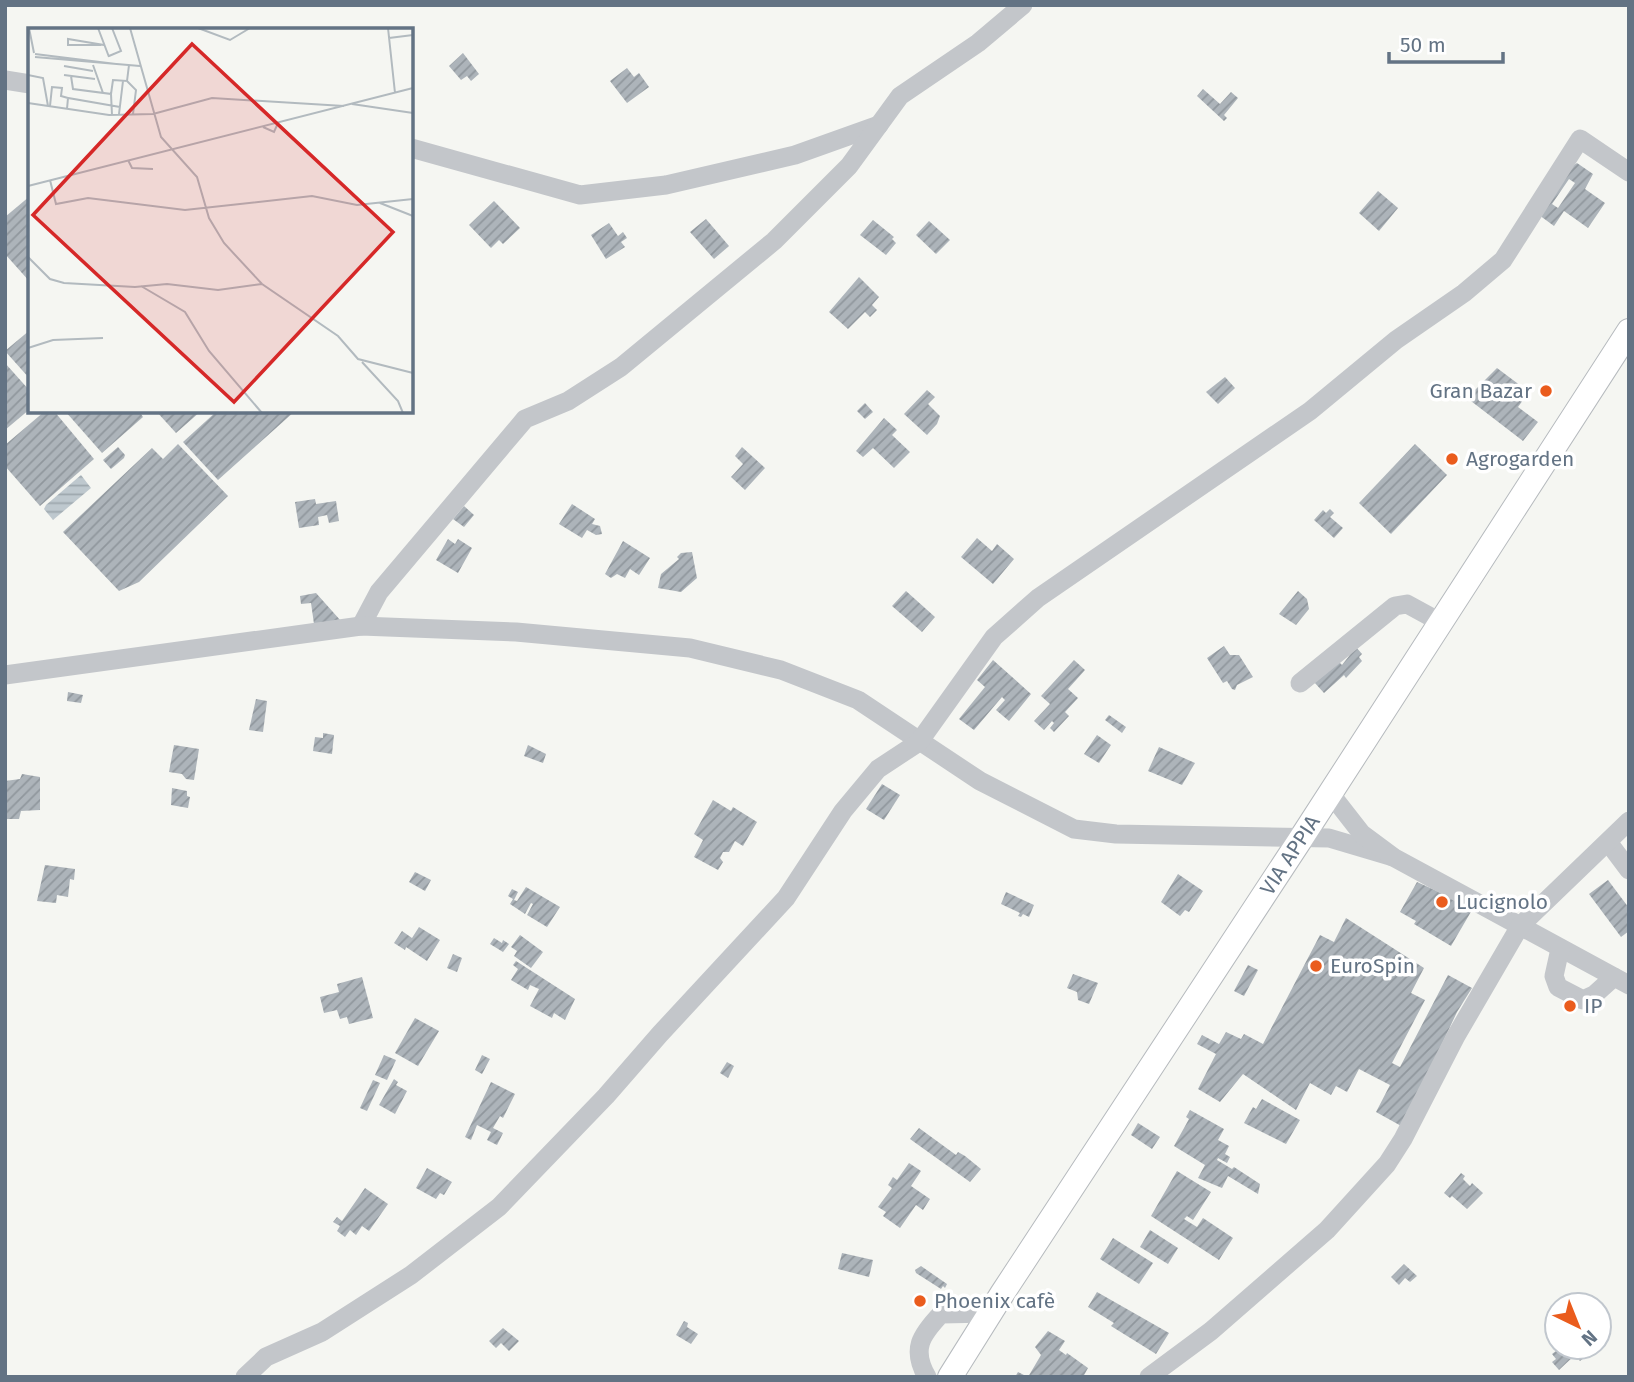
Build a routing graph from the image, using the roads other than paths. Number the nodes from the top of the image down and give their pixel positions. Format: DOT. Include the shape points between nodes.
graph roads {
  1 [pos="1023,5"];
  2 [pos="5,79"];
  3 [pos="28,84"];
  4 [pos="879,125"];
  5 [pos="413,149"];
  6 [pos="1629,172"];
  7 [pos="1629,331"];
  8 [pos="1440,622"];
  9 [pos="361,626"];
  10 [pos="5,675"];
  11 [pos="1300,683"];
  12 [pos="919,742"];
  13 [pos="1330,793"];
  14 [pos="1629,821"];
  15 [pos="1302,837"];
  16 [pos="1608,842"];
  17 [pos="1393,857"];
  18 [pos="1629,870"];
  19 [pos="1520,926"];
  20 [pos="1560,949"];
  21 [pos="1621,981"];
  22 [pos="990,1312"];
  23 [pos="245,1377"];
  24 [pos="927,1377"];
  25 [pos="950,1377"];
  26 [pos="1149,1377"];
  1 -- 4 [label="street" via="978,43 900,96"];
  2 -- 3 [label="street"];
  4 -- 5 [label="street" via="795,155 666,185 580,195"];
  4 -- 9 [label="street" via="849,166 775,241 621,367 568,401 525,419 379,592"];
  6 -- 12 [label="street" via="1580,139 1503,260 1310,411 1038,598 994,637"];
  7 -- 8 [label="main road, VIA APPIA"];
  8 -- 11 [label="street" via="1407,604 1395,606"];
  8 -- 13 [label="main road, VIA APPIA"];
  9 -- 10 [label="street"];
  9 -- 12 [label="street" via="516,632 690,648 781,670 858,700"];
  12 -- 15 [label="street" via="980,781 1074,828 1116,834"];
  12 -- 23 [label="street" via="877,769 786,898 499,1207 411,1275 322,1332 266,1357"];
  13 -- 15 [label="main road, VIA APPIA"];
  13 -- 17 [label="street" via="1362,834"];
  14 -- 16 [label="street"];
  15 -- 17 [label="street" via="1329,838"];
  15 -- 22 [label="main road, VIA APPIA"];
  16 -- 18 [label="street"];
  16 -- 19 [label="street"];
  17 -- 19 [label="street"];
  19 -- 20 [label="street"];
  19 -- 26 [label="street" via="1387,1164 1327,1230 1211,1331"];
  20 -- 21 [label="street"];
  20 -- 21 [label="street" via="1554,976 1558,987 1583,1000"];
  22 -- 24 [label="street" via="941,1314 917,1350"];
  22 -- 25 [label="main road, VIA APPIA"];
}
